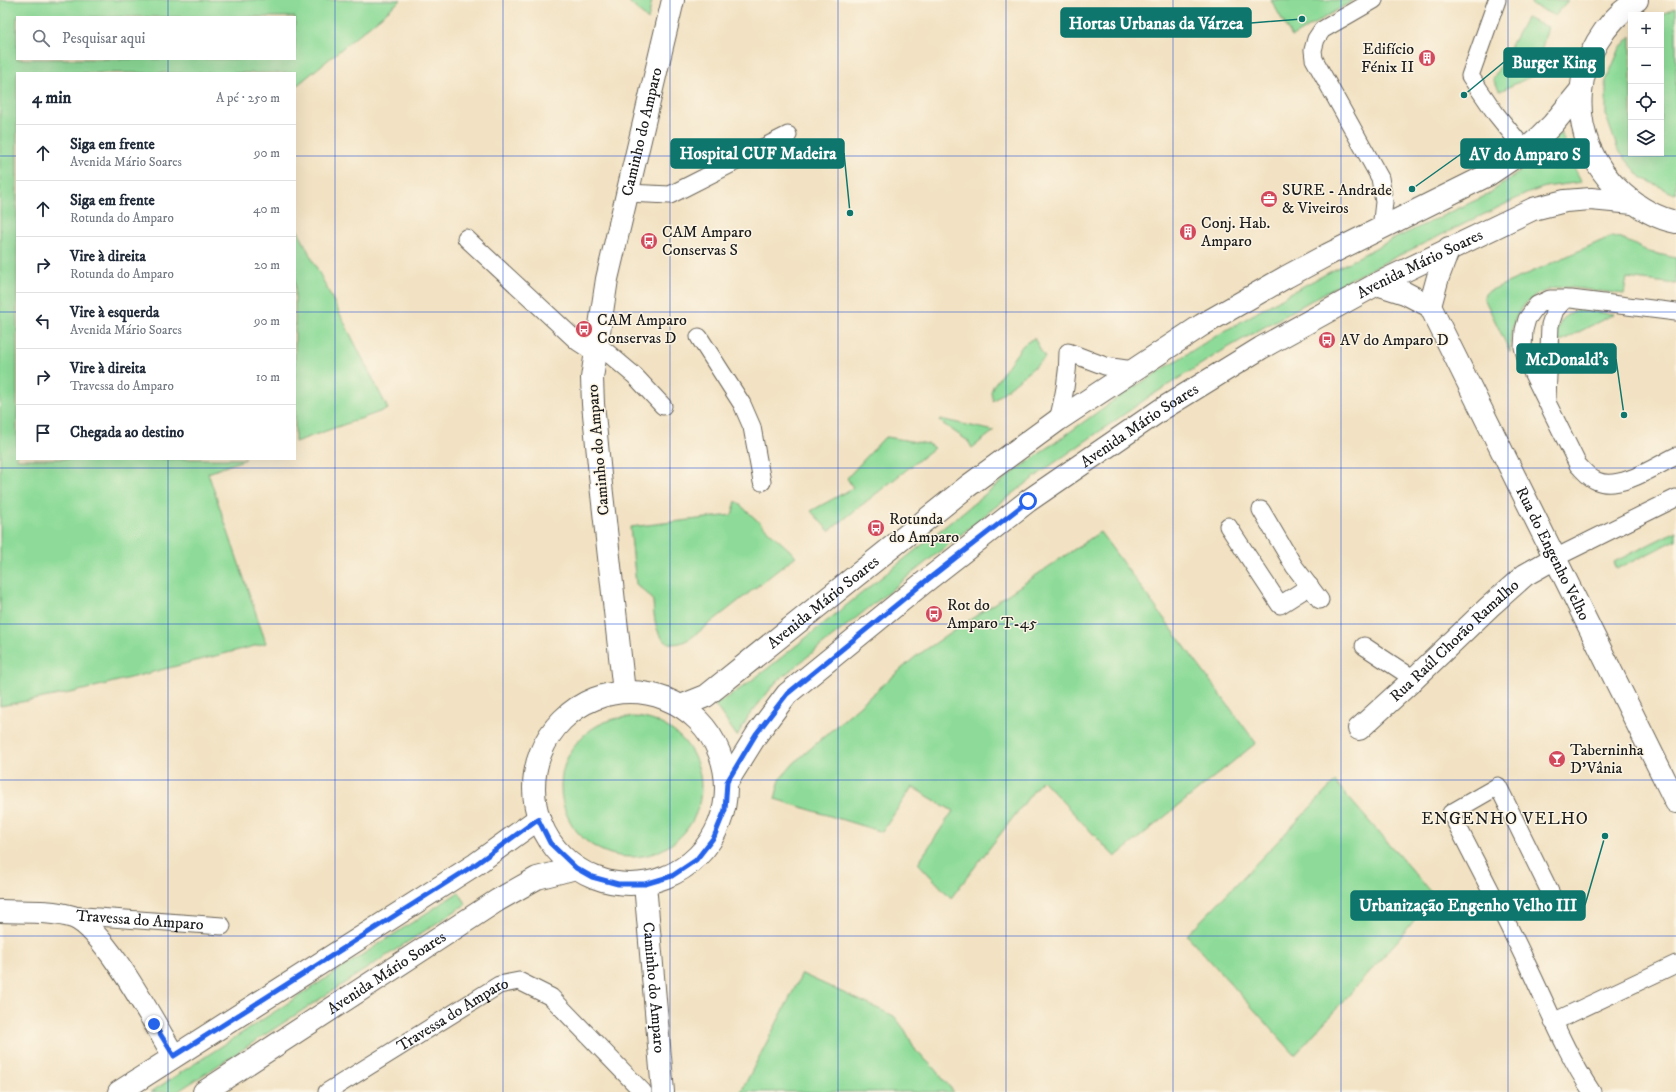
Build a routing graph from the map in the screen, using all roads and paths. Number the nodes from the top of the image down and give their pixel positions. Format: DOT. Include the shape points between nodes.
graph roads {
  1 [pos="673,0"];
  2 [pos="1374,0"];
  3 [pos="1497,0"];
  4 [pos="1628,3"];
  5 [pos="1581,90"];
  6 [pos="788,135"];
  7 [pos="1525,150"];
  8 [pos="627,193"];
  9 [pos="1633,203"];
  10 [pos="1676,222"];
  11 [pos="1381,229"];
  12 [pos="466,238"];
  13 [pos="1449,248"];
  14 [pos="1377,284"];
  15 [pos="1565,299"];
  16 [pos="1430,306"];
  17 [pos="1676,312"];
  18 [pos="699,337"];
  19 [pos="596,348"];
  20 [pos="1133,370"];
  21 [pos="1547,403"];
  22 [pos="663,406"];
  23 [pos="1058,420"];
  24 [pos="1676,456"];
  25 [pos="762,482"];
  26 [pos="1676,498"];
  27 [pos="1261,510"];
  28 [pos="1228,526"];
  29 [pos="1555,558"];
  30 [pos="1310,586"];
  31 [pos="1320,600"];
  32 [pos="1364,646"];
  33 [pos="1414,679"];
  34 [pos="624,692"];
  35 [pos="682,706"];
  36 [pos="1359,729"];
  37 [pos="727,782"];
  38 [pos="1676,802"];
  39 [pos="538,819"];
  40 [pos="576,868"];
  41 [pos="645,884"];
  42 [pos="1554,900"];
  43 [pos="0,911"];
  44 [pos="57,914"];
  45 [pos="222,926"];
  46 [pos="1676,964"];
  47 [pos="1553,1022"];
  48 [pos="174,1056"];
  49 [pos="119,1092"];
  50 [pos="204,1092"];
  51 [pos="327,1092"];
  52 [pos="643,1092"];
  53 [pos="664,1092"];
  54 [pos="1592,1092"];
  1 -- 8 [label="main road, Caminho do Amparo"];
  2 -- 11 [label="lane" via="1322,30 1313,50 1314,59 1380,178 1384,202"];
  3 -- 7 [label="lane" via="1470,76"];
  4 -- 5 [label="main road" via="1602,33 1588,60"];
  5 -- 7 [label="main road, Avenida Mário Soares" via="1553,124"];
  5 -- 9 [label="main road" via="1584,133 1591,153 1602,172"];
  6 -- 8 [label="lane" via="670,196"];
  7 -- 11 [label="main road, Avenida Mário Soares" via="1483,178"];
  8 -- 19 [label="main road, Caminho do Amparo" via="607,279"];
  9 -- 10 [label="main road"];
  9 -- 13 [label="main road, Avenida Mário Soares" via="1590,199 1565,201 1533,209"];
  11 -- 20 [label="main road, Avenida Mário Soares" via="1279,281 1202,325"];
  12 -- 19 [label="lane" via="578,342"];
  13 -- 14 [label="main road, Avenida Mário Soares"];
  13 -- 16 [label="main road"];
  14 -- 16 [label="main road" via="1405,293"];
  14 -- 37 [label="main road, Avenida Mário Soares" via="1261,348 1162,408 1028,501 787,694 756,734"];
  15 -- 17 [label="lane"];
  15 -- 21 [label="lane" via="1555,310 1550,324"];
  15 -- 21 [label="lane" via="1550,299 1537,306 1527,319 1524,330 1523,347 1528,364"];
  16 -- 29 [label="main road, Rua do Engenho Velho"];
  18 -- 25 [label="lane" via="742,404 752,427"];
  19 -- 22 [label="lane" via="634,376"];
  19 -- 34 [label="main road, Caminho do Amparo" via="592,404"];
  20 -- 23 [label="main road, Avenida Mário Soares"];
  20 -- 23 [label="lane" via="1105,366 1068,352 1068,376"];
  21 -- 24 [label="lane" via="1578,465 1589,477 1598,482 1620,482"];
  23 -- 35 [label="main road, Avenida Mário Soares" via="968,486 706,696"];
  26 -- 29 [label="lane"];
  27 -- 30 [label="lane" via="1294,566"];
  28 -- 30 [label="lane" via="1280,605"];
  29 -- 33 [label="main road, Rua Raúl Chorão Ramalho" via="1525,576 1489,606"];
  29 -- 38 [label="main road, Rua do Engenho Velho"];
  30 -- 31 [label="lane"];
  32 -- 33 [label="lane"];
  33 -- 36 [label="main road, Rua Raúl Chorão Ramalho"];
  34 -- 35 [label="main road" via="657,696"];
  34 -- 39 [label="main road" via="600,697 577,708 558,725 544,746 535,769 534,794"];
  35 -- 37 [label="main road" via="705,726 720,752"];
  37 -- 41 [label="main road" via="725,810 714,837 696,860 672,876"];
  39 -- 40 [label="main road" via="550,843"];
  39 -- 48 [label="main road" via="476,864"];
  40 -- 41 [label="main road" via="592,877 618,884"];
  40 -- 50 [label="main road, Avenida Mário Soares" via="537,878 498,900"];
  41 -- 53 [label="main road, Caminho do Amparo"];
  42 -- 47 [label="lane" via="1498,786 1451,812"];
  43 -- 44 [label="main road, Travessa do Amparo"];
  44 -- 45 [label="lane, Travessa do Amparo"];
  44 -- 48 [label="main road, Travessa do Amparo" via="74,918 95,933 130,982"];
  46 -- 47 [label="lane"];
  47 -- 54 [label="lane"];
  48 -- 49 [label="main road"];
  51 -- 52 [label="lane, Travessa do Amparo" via="498,985 519,981 550,997"];
}
